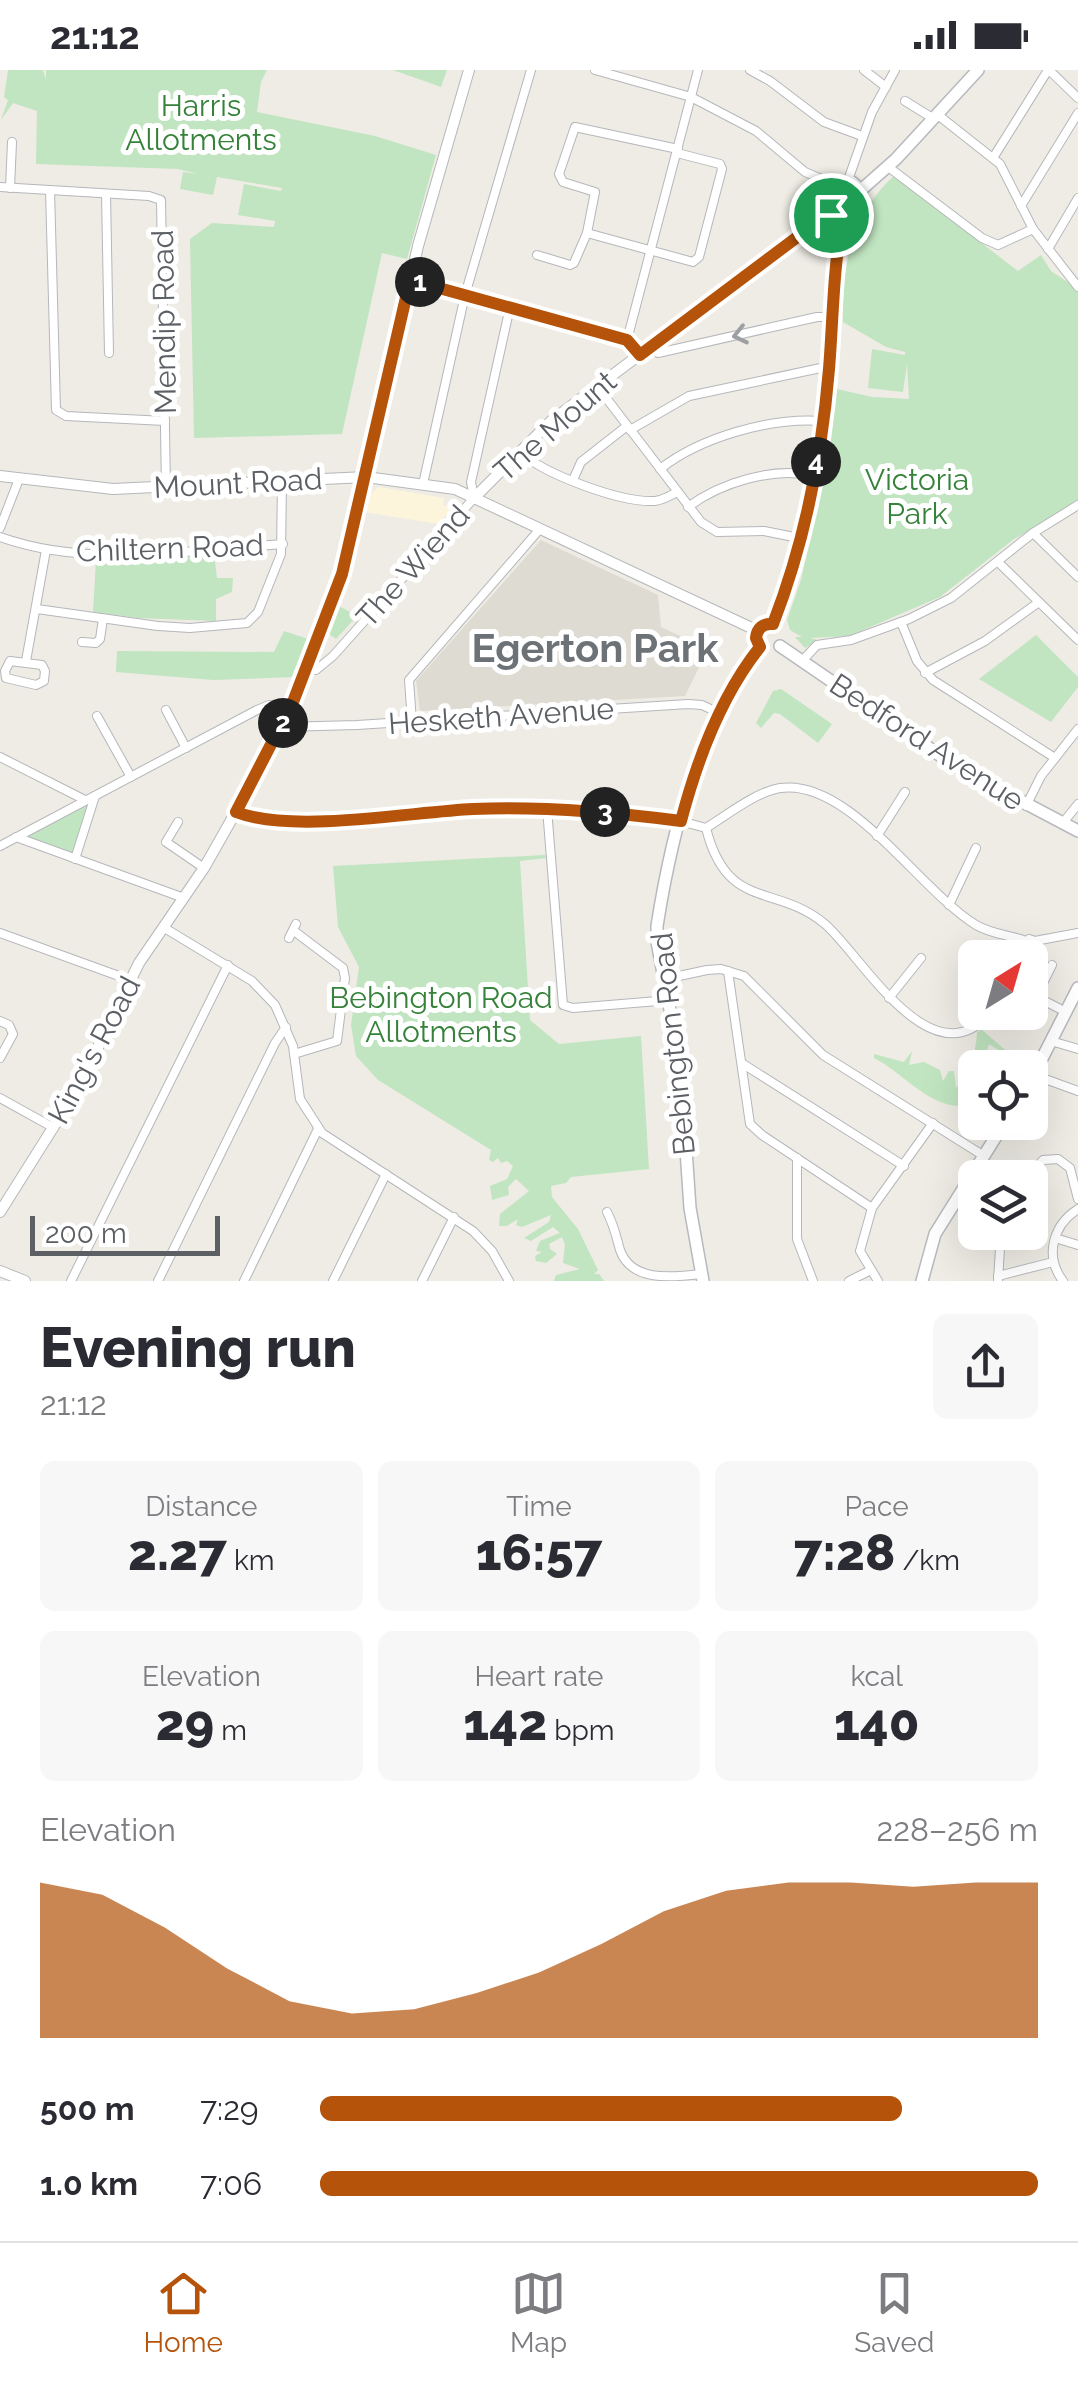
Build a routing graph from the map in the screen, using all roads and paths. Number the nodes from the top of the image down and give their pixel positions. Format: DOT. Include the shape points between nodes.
graph roads {
  1 [pos="469,70"];
  2 [pos="531,70"];
  3 [pos="594,70"];
  4 [pos="698,70"];
  5 [pos="750,70"];
  6 [pos="864,70"];
  7 [pos="895,70"];
  8 [pos="978,70"];
  9 [pos="1048,70"];
  10 [pos="886,87"];
  11 [pos="691,97"];
  12 [pos="1078,98"];
  13 [pos="905,101"];
  14 [pos="1078,113"];
  15 [pos="936,117"];
  16 [pos="862,136"];
  17 [pos="12,142"];
  18 [pos="677,151"];
  19 [pos="993,158"];
  20 [pos="888,166"];
  21 [pos="845,185"];
  22 [pos="5,188"];
  23 [pos="50,190"];
  24 [pos="861,190"];
  25 [pos="106,194"];
  26 [pos="1078,198"];
  27 [pos="1021,206"];
  28 [pos="836,219"];
  29 [pos="1032,228"];
  30 [pos="587,233"];
  31 [pos="1048,249"];
  32 [pos="651,251"];
  33 [pos="537,254"];
  34 [pos="410,280"];
  35 [pos="1078,287"];
  36 [pos="465,295"];
  37 [pos="510,307"];
  38 [pos="832,317"];
  39 [pos="627,340"];
  40 [pos="645,352"];
  41 [pos="109,353"];
  42 [pos="830,366"];
  43 [pos="597,386"];
  44 [pos="165,421"];
  45 [pos="824,421"];
  46 [pos="629,428"];
  47 [pos="519,452"];
  48 [pos="660,469"];
  49 [pos="0,476"];
  50 [pos="814,476"];
  51 [pos="366,477"];
  52 [pos="20,479"];
  53 [pos="282,480"];
  54 [pos="573,480"];
  55 [pos="423,484"];
  56 [pos="166,487"];
  57 [pos="677,492"];
  58 [pos="474,498"];
  59 [pos="1078,505"];
  60 [pos="688,507"];
  61 [pos="1068,510"];
  62 [pos="1078,519"];
  63 [pos="0,528"];
  64 [pos="539,530"];
  65 [pos="1033,533"];
  66 [pos="0,537"];
  67 [pos="799,538"];
  68 [pos="283,544"];
  69 [pos="46,550"];
  70 [pos="998,562"];
  71 [pos="1078,577"];
  72 [pos="1039,602"];
  73 [pos="37,609"];
  74 [pos="103,619"];
  75 [pos="901,622"];
  76 [pos="773,624"];
  77 [pos="758,631"];
  78 [pos="1078,640"];
  79 [pos="82,642"];
  80 [pos="780,646"];
  81 [pos="760,647"];
  82 [pos="26,661"];
  83 [pos="802,661"];
  84 [pos="307,669"];
  85 [pos="925,673"];
  86 [pos="290,708"];
  87 [pos="166,710"];
  88 [pos="719,714"];
  89 [pos="98,716"];
  90 [pos="412,722"];
  91 [pos="281,727"];
  92 [pos="1078,730"];
  93 [pos="186,748"];
  94 [pos="0,757"];
  95 [pos="1055,758"];
  96 [pos="131,777"];
  97 [pos="905,792"];
  98 [pos="95,796"];
  99 [pos="86,800"];
  100 [pos="1078,804"];
  101 [pos="1026,806"];
  102 [pos="547,809"];
  103 [pos="236,812"];
  104 [pos="681,821"];
  105 [pos="178,822"];
  106 [pos="1062,824"];
  107 [pos="706,828"];
  108 [pos="1078,831"];
  109 [pos="0,836"];
  110 [pos="878,836"];
  111 [pos="13,839"];
  112 [pos="0,846"];
  113 [pos="976,848"];
  114 [pos="75,858"];
  115 [pos="204,868"];
  116 [pos="187,894"];
  117 [pos="950,906"];
  118 [pos="163,926"];
  119 [pos="293,931"];
  120 [pos="1078,932"];
  121 [pos="0,933"];
  122 [pos="1011,940"];
  123 [pos="1048,941"];
  124 [pos="921,958"];
  125 [pos="228,964"];
  126 [pos="1052,965"];
  127 [pos="728,971"];
  128 [pos="665,979"];
  129 [pos="130,980"];
  130 [pos="1078,988"];
  131 [pos="889,998"];
  132 [pos="670,1000"];
  133 [pos="1066,1012"];
  134 [pos="0,1021"];
  135 [pos="286,1028"];
  136 [pos="964,1030"];
  137 [pos="1051,1041"];
  138 [pos="1078,1048"];
  139 [pos="1046,1050"];
  140 [pos="294,1054"];
  141 [pos="0,1058"];
  142 [pos="742,1064"];
  143 [pos="1048,1082"];
  144 [pos="1078,1090"];
  145 [pos="0,1098"];
  146 [pos="933,1124"];
  147 [pos="54,1128"];
  148 [pos="318,1129"];
  149 [pos="994,1140"];
  150 [pos="984,1156"];
  151 [pos="797,1158"];
  152 [pos="1043,1160"];
  153 [pos="904,1166"];
  154 [pos="386,1174"];
  155 [pos="1078,1199"];
  156 [pos="872,1208"];
  157 [pos="1078,1210"];
  158 [pos="0,1212"];
  159 [pos="454,1217"];
  160 [pos="607,1219"];
  161 [pos="1055,1238"];
  162 [pos="1078,1245"];
  163 [pos="1000,1250"];
  164 [pos="1053,1262"];
  165 [pos="871,1270"];
  166 [pos="0,1271"];
  167 [pos="702,1277"];
  168 [pos="998,1278"];
  169 [pos="25,1281"];
  170 [pos="72,1281"];
  171 [pos="158,1281"];
  172 [pos="244,1281"];
  173 [pos="333,1281"];
  174 [pos="422,1281"];
  175 [pos="509,1281"];
  176 [pos="813,1281"];
  177 [pos="849,1281"];
  178 [pos="878,1281"];
  179 [pos="922,1281"];
  180 [pos="1063,1281"];
  1 -- 34 [label="street, King's Road"];
  2 -- 36 [label="street"];
  3 -- 11 [label="street"];
  4 -- 11 [label="street"];
  5 -- 16 [label="street" via="824,122"];
  6 -- 10 [label="street"];
  7 -- 10 [label="street"];
  8 -- 15 [label="main road"];
  9 -- 12 [label="street"];
  9 -- 19 [label="street"];
  10 -- 16 [label="street"];
  11 -- 18 [label="street"];
  11 -- 21 [label="street" via="756,132 805,172"];
  13 -- 15 [label="street"];
  14 -- 27 [label="street"];
  15 -- 19 [label="street"];
  15 -- 20 [label="main road"];
  16 -- 21 [label="street"];
  17 -- 22 [label="street" via="16,160"];
  18 -- 30 [label="street" via="575,127 559,174 563,182 595,192"];
  18 -- 32 [label="street"];
  18 -- 32 [label="street" via="722,169 699,257 693,262"];
  19 -- 27 [label="street"];
  20 -- 24 [label="main road"];
  20 -- 29 [label="street" via="993,243"];
  21 -- 24 [label="main road"];
  21 -- 28 [label="main road"];
  22 -- 23 [label="street, Mendip Road"];
  23 -- 25 [label="street, Mendip Road"];
  23 -- 44 [label="street" via="56,410"];
  24 -- 28 [label="main road" via="858,203"];
  25 -- 41 [label="street"];
  25 -- 44 [label="street, Mendip Road" via="154,196 162,205"];
  26 -- 31 [label="street"];
  27 -- 29 [label="street"];
  28 -- 38 [label="main road"];
  28 -- 40 [label="street, The Mount" via="812,226"];
  29 -- 31 [label="street"];
  30 -- 32 [label="street"];
  30 -- 33 [label="street" via="570,265"];
  31 -- 35 [label="street"];
  32 -- 39 [label="street"];
  34 -- 36 [label="street"];
  34 -- 51 [label="street, King's Road"];
  36 -- 37 [label="street"];
  36 -- 55 [label="street"];
  37 -- 39 [label="street"];
  37 -- 58 [label="street" via="471,483"];
  38 -- 40 [label="street, one-way"];
  38 -- 42 [label="main road"];
  39 -- 40 [label="street"];
  40 -- 43 [label="street, The Mount"];
  42 -- 45 [label="main road"];
  42 -- 46 [label="street" via="689,396"];
  43 -- 46 [label="street"];
  43 -- 47 [label="street, The Mount"];
  44 -- 56 [label="street, Mendip Road"];
  45 -- 48 [label="street" via="801,419 710,440"];
  45 -- 50 [label="main road"];
  46 -- 48 [label="street"];
  46 -- 54 [label="street" via="580,462"];
  47 -- 54 [label="street"];
  47 -- 58 [label="street, The Mount"];
  48 -- 57 [label="street"];
  49 -- 52 [label="street, Mount Road"];
  50 -- 60 [label="street" via="788,471 720,488"];
  50 -- 67 [label="main road"];
  51 -- 53 [label="street, Mount Road"];
  51 -- 55 [label="street, Mount Road"];
  51 -- 84 [label="street, King's Road" via="342,574"];
  52 -- 56 [label="street, Mount Road"];
  52 -- 63 [label="street"];
  53 -- 56 [label="street, Mount Road"];
  53 -- 68 [label="street"];
  54 -- 57 [label="street" via="638,500"];
  55 -- 58 [label="street, Mount Road"];
  57 -- 60 [label="street"];
  58 -- 64 [label="street, Mount Road"];
  58 -- 84 [label="street, The Wiend" via="332,656 316,670"];
  59 -- 61 [label="street"];
  60 -- 67 [label="street" via="718,532"];
  61 -- 62 [label="street"];
  61 -- 65 [label="street"];
  64 -- 77 [label="street, Mount Road"];
  64 -- 90 [label="street" via="409,680"];
  65 -- 70 [label="street"];
  65 -- 71 [label="street"];
  66 -- 69 [label="street, Chiltern Road"];
  67 -- 76 [label="main road"];
  68 -- 69 [label="street, Chiltern Road" via="152,555"];
  68 -- 74 [label="street" via="258,612 247,624 190,628"];
  69 -- 73 [label="street"];
  70 -- 72 [label="street"];
  70 -- 75 [label="street" via="951,598"];
  72 -- 78 [label="street"];
  72 -- 85 [label="street"];
  73 -- 74 [label="street"];
  73 -- 82 [label="street"];
  74 -- 79 [label="street" via="100,639"];
  75 -- 83 [label="street" via="817,645"];
  75 -- 85 [label="street"];
  76 -- 77 [label="main road"];
  76 -- 80 [label="main road" via="782,633"];
  77 -- 81 [label="main road"];
  80 -- 81 [label="main road"];
  80 -- 83 [label="main road, Bedford Avenue"];
  81 -- 88 [label="main road, Bebington Road"];
  82 -- 82 [label="street" via="44,668 41,684 6,678 10,661"];
  83 -- 101 [label="main road, Bedford Avenue" via="934,753"];
  84 -- 86 [label="street, King's Road"];
  85 -- 95 [label="street"];
  86 -- 91 [label="street, King's Road"];
  86 -- 93 [label="street" via="269,705"];
  87 -- 93 [label="street"];
  88 -- 90 [label="street, Hesketh Avenue" via="688,704"];
  88 -- 104 [label="main road, Bebington Road"];
  89 -- 96 [label="street"];
  90 -- 91 [label="street, Hesketh Avenue"];
  91 -- 103 [label="street, King's Road"];
  92 -- 95 [label="street"];
  93 -- 96 [label="street"];
  94 -- 99 [label="street"];
  95 -- 101 [label="street"];
  96 -- 98 [label="street"];
  97 -- 110 [label="street"];
  98 -- 99 [label="street"];
  98 -- 114 [label="street"];
  99 -- 111 [label="street"];
  100 -- 106 [label="street"];
  101 -- 106 [label="main road, Bedford Avenue"];
  102 -- 103 [label="street" via="303,821"];
  102 -- 104 [label="street"];
  102 -- 132 [label="street" via="563,1004"];
  103 -- 115 [label="street, King's Road"];
  104 -- 107 [label="street"];
  104 -- 128 [label="main road, Bebington Road" via="658,926"];
  105 -- 115 [label="street" via="166,842"];
  106 -- 108 [label="main road, Bedford Avenue"];
  107 -- 110 [label="street" via="777,788 794,788 830,798"];
  107 -- 131 [label="street" via="735,882 825,925"];
  109 -- 111 [label="street"];
  110 -- 117 [label="street"];
  111 -- 112 [label="street"];
  111 -- 114 [label="street"];
  113 -- 117 [label="street"];
  114 -- 116 [label="street"];
  115 -- 116 [label="street, King's Road"];
  116 -- 118 [label="street, King's Road"];
  117 -- 122 [label="street"];
  118 -- 125 [label="street"];
  118 -- 129 [label="street, King's Road"];
  119 -- 140 [label="street" via="340,963 345,978 337,1042"];
  120 -- 123 [label="street"];
  121 -- 129 [label="street"];
  124 -- 131 [label="street"];
  125 -- 135 [label="street" via="265,992"];
  125 -- 170 [label="street"];
  126 -- 133 [label="street" via="1039,998"];
  127 -- 128 [label="street"];
  127 -- 142 [label="street"];
  127 -- 146 [label="street" via="754,984 824,1055"];
  128 -- 132 [label="main road, Bebington Road"];
  129 -- 147 [label="street, King's Road"];
  130 -- 133 [label="main road"];
  131 -- 136 [label="street" via="915,1020"];
  132 -- 167 [label="main road, Bebington Road"];
  133 -- 137 [label="main road"];
  134 -- 141 [label="street" via="13,1034"];
  135 -- 140 [label="street"];
  135 -- 171 [label="street"];
  137 -- 138 [label="street"];
  137 -- 139 [label="main road"];
  140 -- 148 [label="street" via="300,1099"];
  142 -- 151 [label="street" via="750,1124"];
  142 -- 153 [label="street"];
  143 -- 144 [label="street"];
  145 -- 147 [label="street"];
  146 -- 150 [label="street"];
  146 -- 153 [label="street"];
  147 -- 158 [label="street, King's Road"];
  148 -- 154 [label="street"];
  148 -- 172 [label="street"];
  149 -- 150 [label="main road"];
  150 -- 179 [label="main road" via="935,1234"];
  151 -- 156 [label="street"];
  151 -- 176 [label="street" via="797,1239"];
  152 -- 155 [label="street" via="1058,1159 1070,1168"];
  153 -- 156 [label="street"];
  154 -- 159 [label="street"];
  154 -- 173 [label="street"];
  156 -- 165 [label="street" via="860,1252"];
  157 -- 161 [label="street"];
  159 -- 174 [label="street"];
  159 -- 175 [label="street" via="492,1251"];
  160 -- 167 [label="street" via="639,1278"];
  161 -- 162 [label="street"];
  161 -- 164 [label="street"];
  163 -- 168 [label="street"];
  164 -- 168 [label="street"];
  164 -- 180 [label="street"];
  165 -- 177 [label="street"];
  165 -- 178 [label="street"];
  166 -- 169 [label="street"];
}
